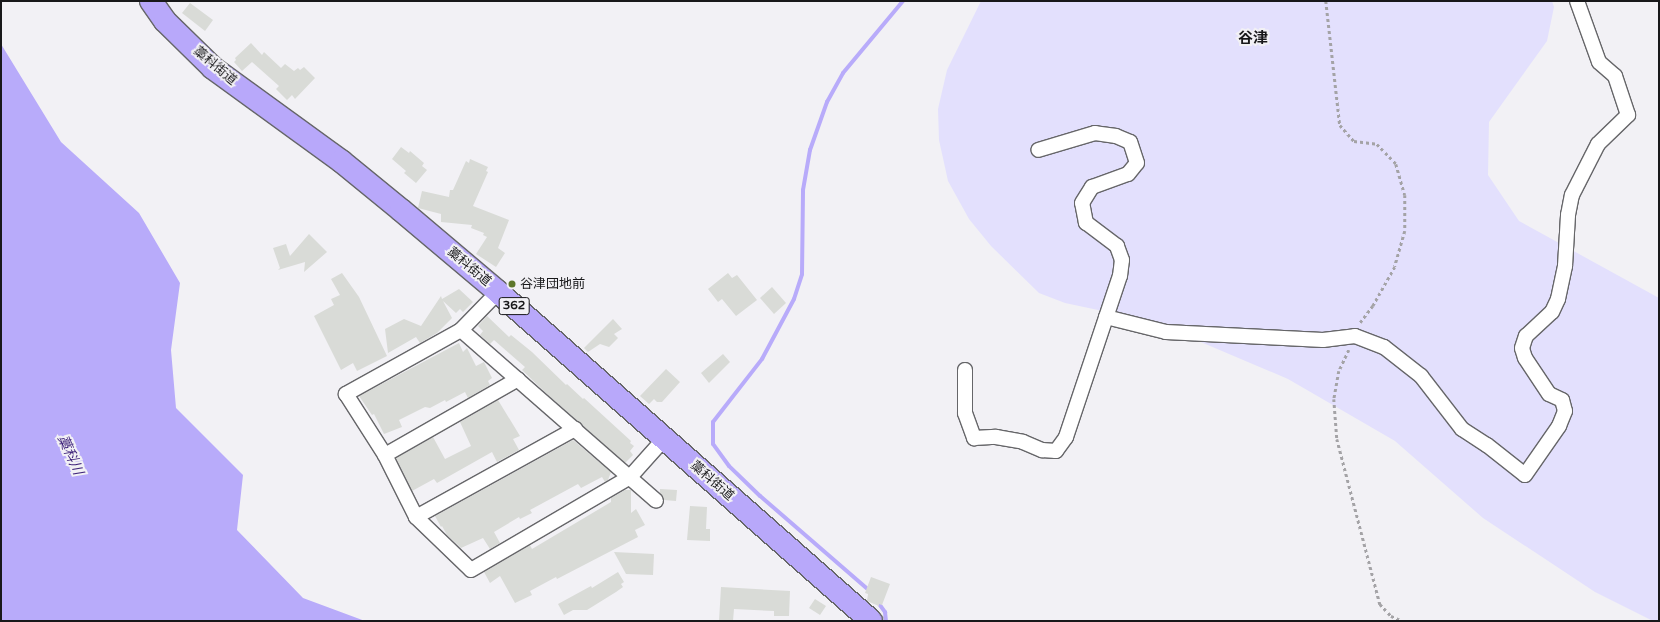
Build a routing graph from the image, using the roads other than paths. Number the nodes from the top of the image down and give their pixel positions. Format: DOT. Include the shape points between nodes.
graph roads {
  1 [pos="151,1"];
  2 [pos="1576,1"];
  3 [pos="1038,150"];
  4 [pos="498,292"];
  5 [pos="1106,317"];
  6 [pos="461,330"];
  7 [pos="965,370"];
  8 [pos="518,380"];
  9 [pos="575,429"];
  10 [pos="664,439"];
  11 [pos="385,455"];
  12 [pos="630,477"];
  13 [pos="656,501"];
  14 [pos="416,517"];
  15 [pos="871,621"];
  1 -- 4 [label="highway, 藁科街道 / 362" via="166,21 213,68 341,161"];
  2 -- 5 [label="street" via="1599,62 1615,76 1628,115 1598,144 1572,195 1568,215 1565,266 1558,299 1552,312 1526,336 1522,348 1525,358 1550,394 1562,400 1565,411 1559,426 1525,475 1462,429 1421,376 1384,347 1355,336 1323,340 1166,332"];
  3 -- 5 [label="street" via="1095,133 1116,136 1130,142 1137,163 1128,174 1092,187 1082,203 1086,223 1116,246 1122,260 1120,276"];
  4 -- 6 [label="street"];
  4 -- 10 [label="highway, 藁科街道 / 362"];
  5 -- 7 [label="street" via="1066,437 1056,451 1042,450 1023,442 996,437 974,438 965,412"];
  6 -- 8 [label="street"];
  6 -- 11 [label="street" via="346,394"];
  8 -- 9 [label="street"];
  8 -- 11 [label="street"];
  9 -- 12 [label="street"];
  9 -- 14 [label="street"];
  10 -- 12 [label="street"];
  10 -- 15 [label="highway, 藁科街道 / 362"];
  11 -- 14 [label="street"];
  12 -- 13 [label="street"];
  12 -- 14 [label="street" via="471,570"];
}
